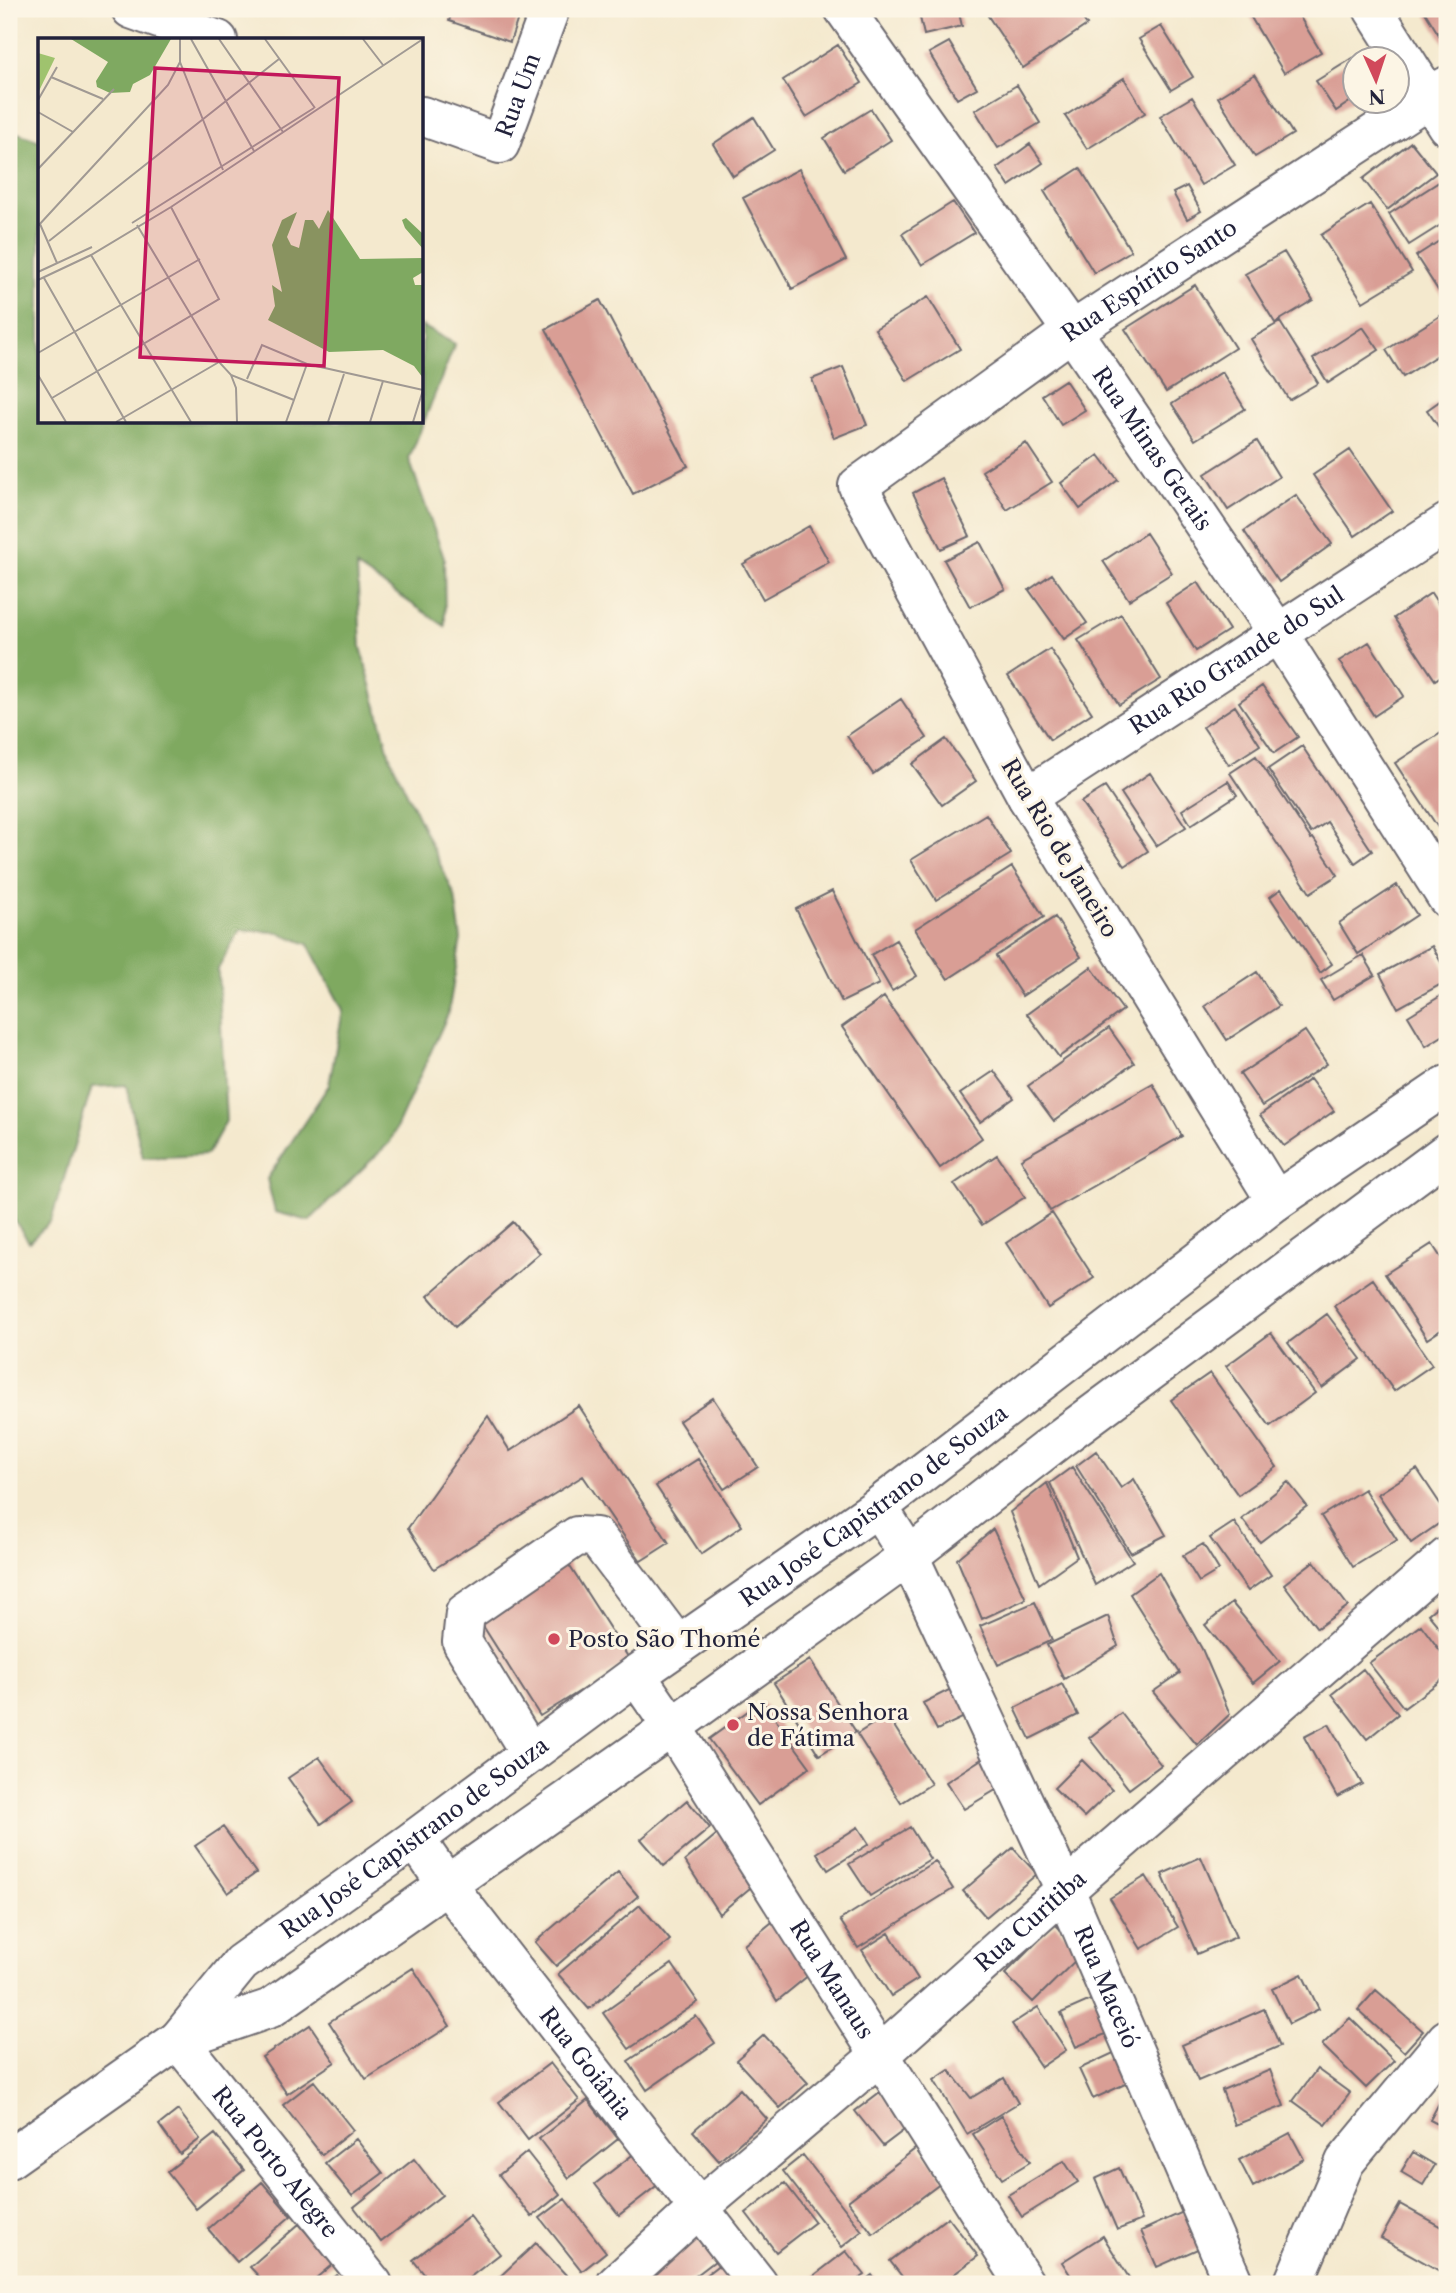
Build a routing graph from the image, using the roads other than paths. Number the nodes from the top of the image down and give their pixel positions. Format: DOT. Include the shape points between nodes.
graph roads {
  1 [pos="134,9"];
  2 [pos="550,9"];
  3 [pos="844,9"];
  4 [pos="1373,9"];
  5 [pos="213,38"];
  6 [pos="1441,103"];
  7 [pos="424,117"];
  8 [pos="1072,331"];
  9 [pos="858,486"];
  10 [pos="1447,523"];
  11 [pos="1278,633"];
  12 [pos="1027,797"];
  13 [pos="1447,898"];
  14 [pos="1447,1085"];
  15 [pos="1447,1152"];
  16 [pos="1276,1201"];
  17 [pos="1028,1390"];
  18 [pos="1062,1437"];
  19 [pos="878,1507"];
  20 [pos="909,1556"];
  21 [pos="1447,1558"];
  22 [pos="678,1646"];
  23 [pos="636,1675"];
  24 [pos="672,1727"];
  25 [pos="530,1753"];
  26 [pos="415,1839"];
  27 [pos="447,1885"];
  28 [pos="1065,1889"];
  29 [pos="1447,2039"];
  30 [pos="177,2040"];
  31 [pos="880,2055"];
  32 [pos="9,2159"];
  33 [pos="700,2207"];
  34 [pos="373,2284"];
  35 [pos="616,2284"];
  36 [pos="758,2284"];
  37 [pos="1025,2284"];
  38 [pos="1234,2284"];
  39 [pos="1293,2284"];
  1 -- 5 [label="street"];
  2 -- 7 [label="street, Rua Um" via="500,144"];
  3 -- 8 [label="street, Rua Minas Gerais"];
  4 -- 6 [label="street"];
  6 -- 8 [label="street, Rua Espírito Santo"];
  8 -- 9 [label="street, Rua Espírito Santo"];
  8 -- 11 [label="street, Rua Minas Gerais"];
  9 -- 12 [label="street, Rua Rio de Janeiro"];
  10 -- 11 [label="street, Rua Rio Grande do Sul"];
  11 -- 12 [label="street, Rua Rio Grande do Sul"];
  11 -- 13 [label="street, Rua Minas Gerais"];
  12 -- 16 [label="street, Rua Rio de Janeiro"];
  14 -- 16 [label="street, Rua José Capistrano de Souza"];
  15 -- 18 [label="street, Rua José Capistrano de Souza"];
  16 -- 17 [label="street, Rua José Capistrano de Souza"];
  17 -- 18 [label="street"];
  17 -- 19 [label="street, Rua José Capistrano de Souza"];
  18 -- 20 [label="street, Rua José Capistrano de Souza"];
  19 -- 20 [label="street, Rua Maceió"];
  19 -- 22 [label="street, Rua José Capistrano de Souza"];
  20 -- 24 [label="street, Rua José Capistrano de Souza"];
  20 -- 28 [label="street, Rua Maceió"];
  21 -- 28 [label="street, Rua Curitiba"];
  22 -- 23 [label="street, Rua José Capistrano de Souza"];
  22 -- 25 [label="street" via="596,1537 577,1536 465,1613 463,1642"];
  23 -- 24 [label="street, Rua Manaus"];
  23 -- 25 [label="street, Rua José Capistrano de Souza"];
  24 -- 27 [label="street, Rua José Capistrano de Souza"];
  24 -- 31 [label="street, Rua Manaus"];
  25 -- 26 [label="street, Rua José Capistrano de Souza"];
  26 -- 27 [label="street, Rua Goiânia"];
  26 -- 30 [label="street, Rua José Capistrano de Souza" via="241,1963"];
  27 -- 30 [label="street, Rua José Capistrano de Souza" via="271,2008"];
  27 -- 33 [label="street, Rua Goiânia"];
  28 -- 31 [label="street, Rua Curitiba"];
  28 -- 38 [label="street, Rua Maceió"];
  29 -- 39 [label="street" via="1345,2162"];
  30 -- 32 [label="street, Rua José Capistrano de Souza"];
  30 -- 34 [label="street, Rua Porto Alegre"];
  31 -- 33 [label="street, Rua Curitiba"];
  31 -- 37 [label="street, Rua Manaus"];
  33 -- 35 [label="street, Rua Curitiba"];
  33 -- 36 [label="street, Rua Goiânia"];
}
